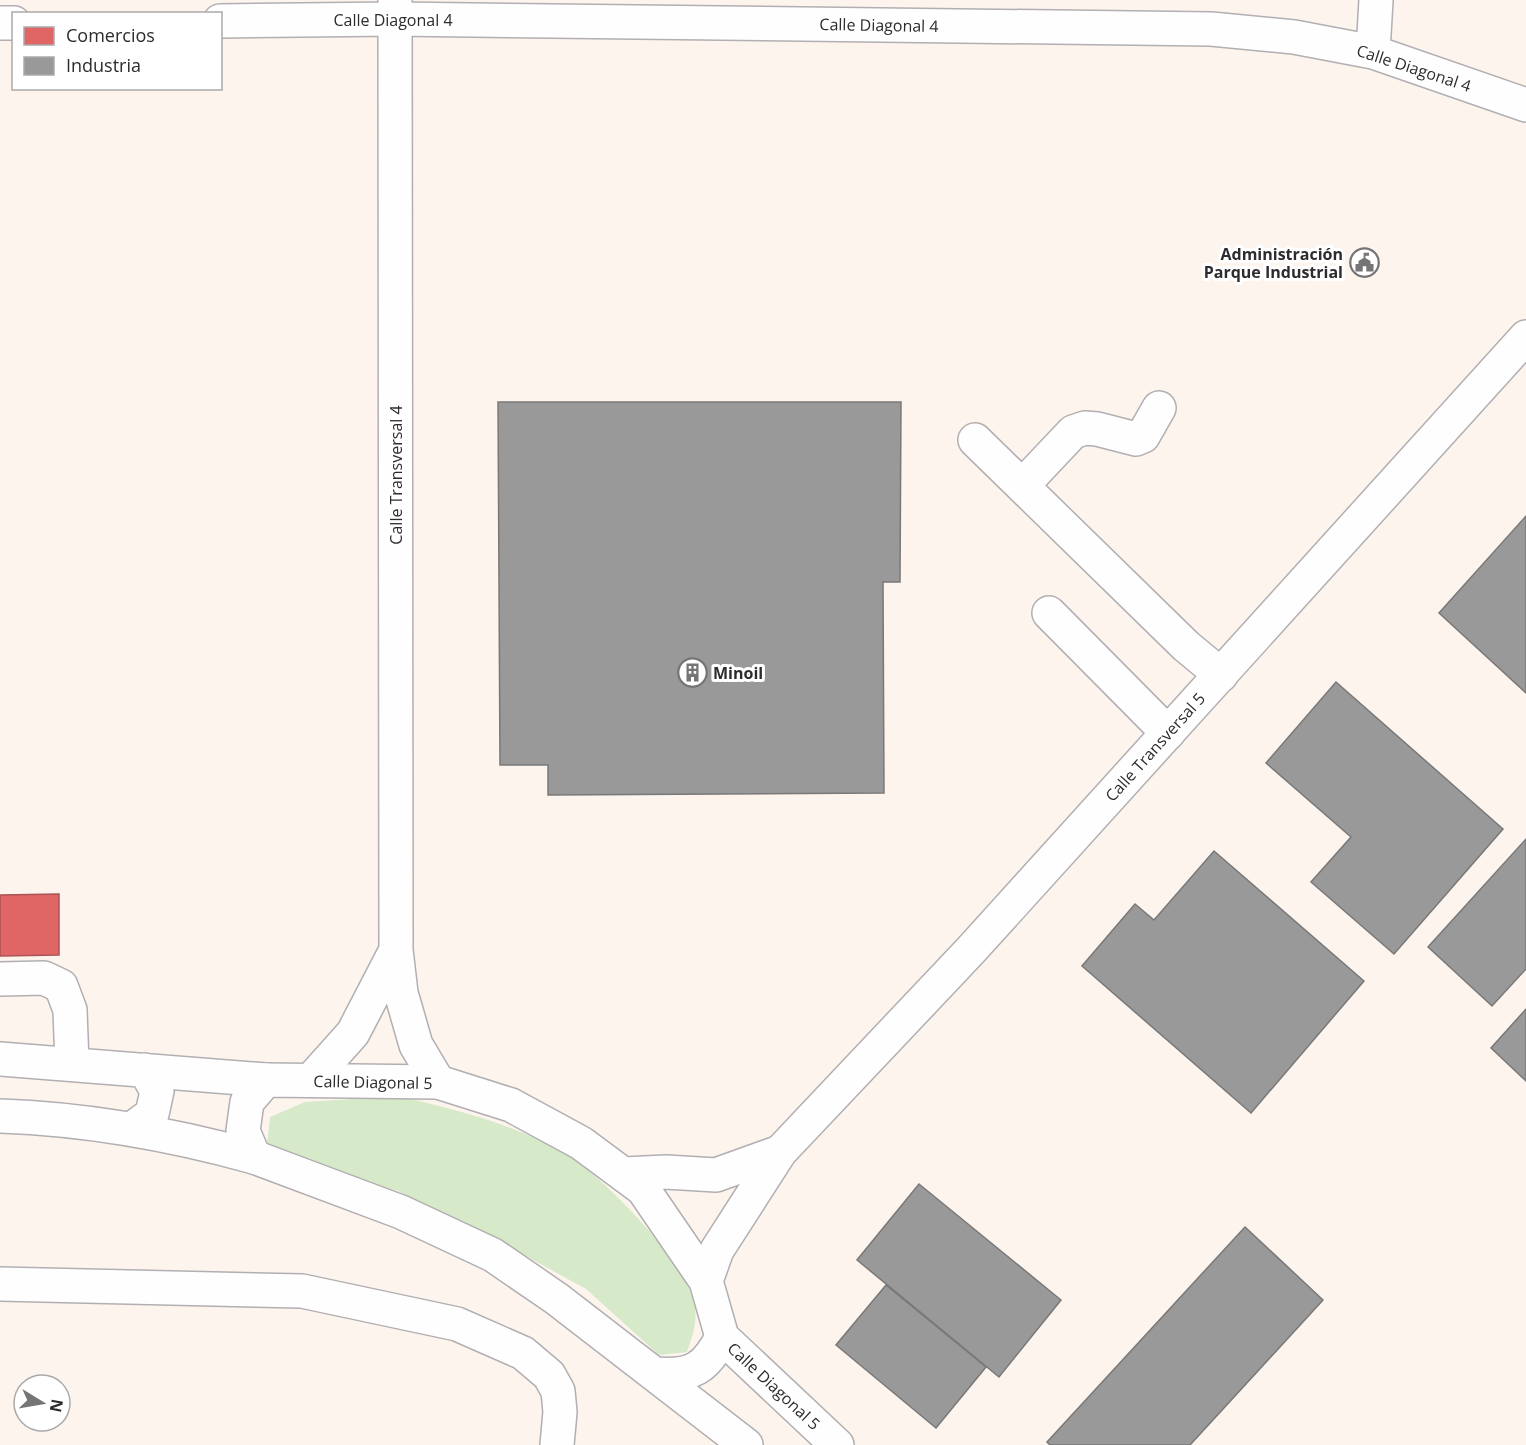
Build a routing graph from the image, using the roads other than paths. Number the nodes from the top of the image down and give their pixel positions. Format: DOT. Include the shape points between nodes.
graph roads {
  1 [pos="1376,0"];
  2 [pos="395,10"];
  3 [pos="222,21"];
  4 [pos="1373,52"];
  5 [pos="1526,105"];
  6 [pos="1526,337"];
  7 [pos="1159,408"];
  8 [pos="975,441"];
  9 [pos="1022,486"];
  10 [pos="1049,613"];
  11 [pos="1221,675"];
  12 [pos="1168,733"];
  13 [pos="396,950"];
  14 [pos="0,979"];
  15 [pos="0,1059"];
  16 [pos="72,1064"];
  17 [pos="145,1070"];
  18 [pos="266,1080"];
  19 [pos="311,1080"];
  20 [pos="438,1082"];
  21 [pos="0,1116"];
  22 [pos="133,1128"];
  23 [pos="780,1152"];
  24 [pos="254,1157"];
  25 [pos="624,1174"];
  26 [pos="706,1281"];
  27 [pos="0,1284"];
  28 [pos="722,1337"];
  29 [pos="656,1374"];
  30 [pos="557,1445"];
  31 [pos="746,1445"];
  32 [pos="837,1445"];
  1 -- 4 [label="street"];
  2 -- 3 [label="street, Calle Diagonal 4"];
  2 -- 4 [label="street, Calle Diagonal 4" via="1211,29 1294,37"];
  2 -- 13 [label="street, Calle Transversal 4"];
  4 -- 5 [label="street, Calle Diagonal 4"];
  6 -- 11 [label="street, Calle Transversal 5"];
  7 -- 9 [label="street" via="1143,436 1136,439 1097,429 1073,432"];
  8 -- 9 [label="street"];
  9 -- 11 [label="street" via="1186,646"];
  10 -- 12 [label="street"];
  11 -- 12 [label="street, Calle Transversal 5"];
  12 -- 23 [label="street, Calle Transversal 5"];
  13 -- 19 [label="street, Calle Transversal 4" via="353,1033"];
  13 -- 20 [label="street, Calle Transversal 4" via="401,993 416,1045"];
  14 -- 16 [label="street" via="44,978 61,986 70,1010"];
  15 -- 16 [label="street, Calle Diagonal 5"];
  16 -- 17 [label="street, Calle Diagonal 5"];
  17 -- 18 [label="street, Calle Diagonal 5"];
  17 -- 22 [label="street" via="157,1091 152,1114"];
  18 -- 19 [label="street, Calle Diagonal 5"];
  18 -- 24 [label="street" via="247,1102 243,1131"];
  19 -- 20 [label="street, Calle Diagonal 5"];
  20 -- 25 [label="street, Calle Diagonal 5" via="511,1105 581,1143"];
  21 -- 22 [label="street"];
  22 -- 24 [label="street"];
  23 -- 25 [label="street, Calle Transversal 5" via="716,1175"];
  23 -- 26 [label="street, Calle Transversal 5" via="717,1250"];
  24 -- 29 [label="street" via="401,1212 493,1255"];
  25 -- 26 [label="street, Calle Diagonal 5" via="643,1189"];
  26 -- 28 [label="street, Calle Diagonal 5"];
  27 -- 30 [label="street" via="302,1291 457,1324 524,1353 549,1375 558,1391"];
  28 -- 29 [label="street" via="712,1355 696,1369 677,1376"];
  28 -- 32 [label="street, Calle Diagonal 5"];
  29 -- 31 [label="street"];
}
